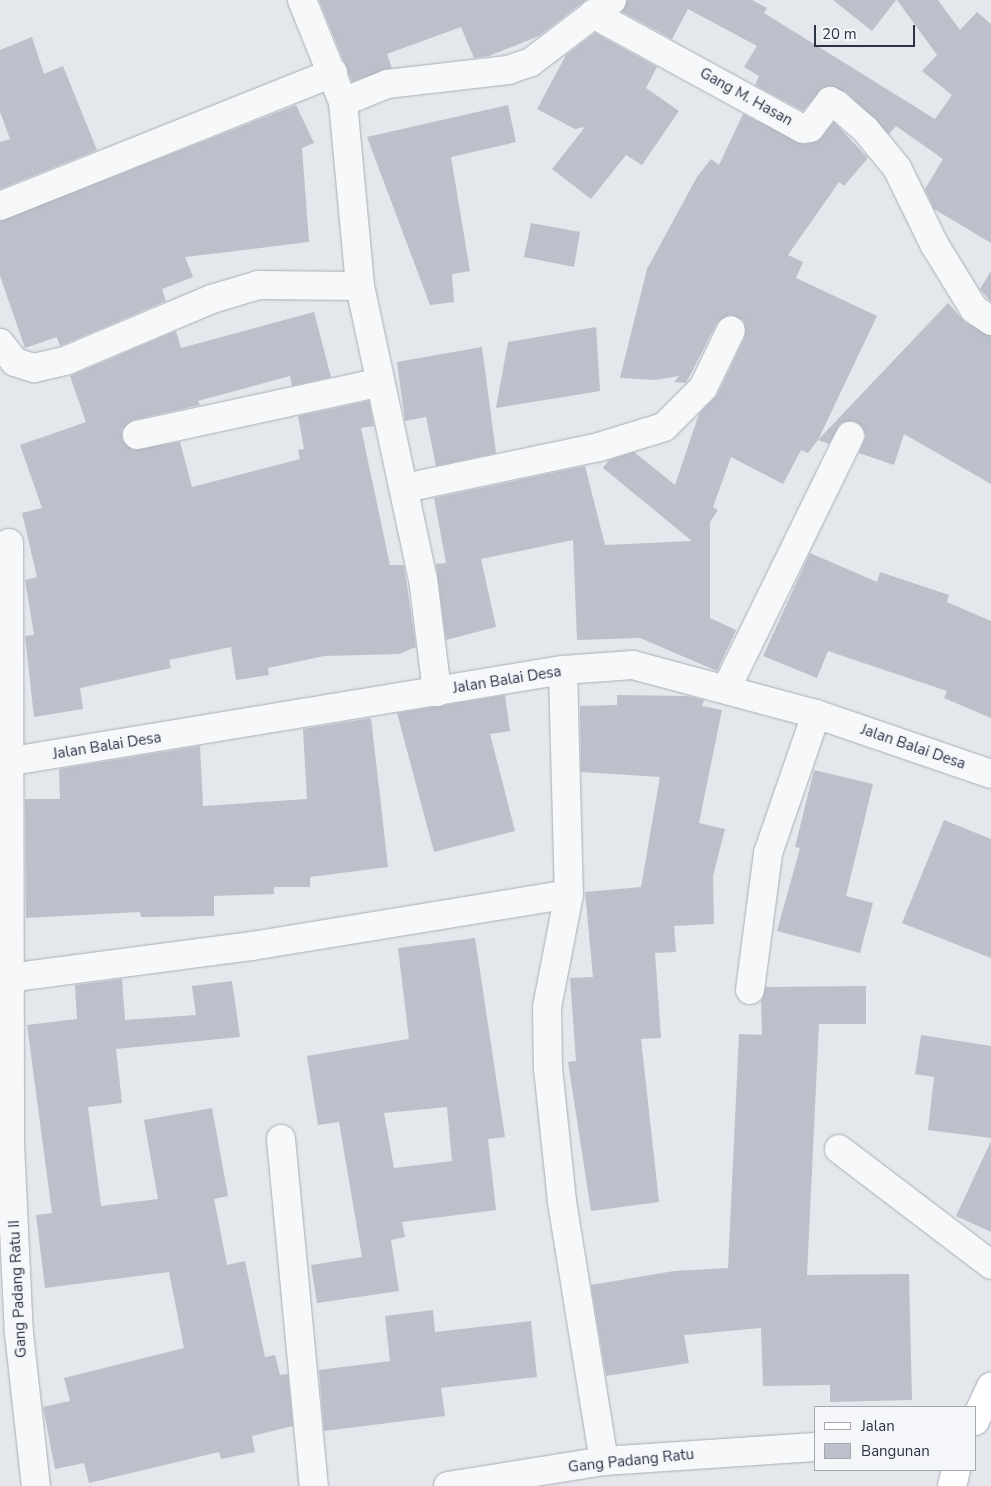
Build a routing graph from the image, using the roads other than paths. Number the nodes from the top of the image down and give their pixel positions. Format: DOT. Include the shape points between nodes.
graph roads {
  1 [pos="302,0"];
  2 [pos="602,7"];
  3 [pos="333,73"];
  4 [pos="343,102"];
  5 [pos="0,206"];
  6 [pos="360,286"];
  7 [pos="991,321"];
  8 [pos="731,330"];
  9 [pos="0,343"];
  10 [pos="378,383"];
  11 [pos="137,435"];
  12 [pos="850,436"];
  13 [pos="404,488"];
  14 [pos="9,543"];
  15 [pos="563,670"];
  16 [pos="726,689"];
  17 [pos="437,692"];
  18 [pos="816,714"];
  19 [pos="6,762"];
  20 [pos="991,774"];
  21 [pos="569,894"];
  22 [pos="4,978"];
  23 [pos="750,990"];
  24 [pos="280,1139"];
  25 [pos="839,1149"];
  26 [pos="991,1265"];
  27 [pos="991,1386"];
  28 [pos="976,1420"];
  29 [pos="814,1447"];
  30 [pos="604,1461"];
  31 [pos="956,1471"];
  32 [pos="36,1486"];
  33 [pos="314,1486"];
  34 [pos="448,1486"];
  35 [pos="952,1486"];
  1 -- 3 [label="street"];
  2 -- 4 [label="street" via="524,65 387,84"];
  2 -- 7 [label="street, Gang M. Hasan" via="803,129 810,128 830,101 836,104 865,129 897,168 934,244 974,309"];
  3 -- 4 [label="street"];
  3 -- 5 [label="street"];
  4 -- 6 [label="street"];
  6 -- 9 [label="street" via="258,286 212,299 65,361 34,368 15,362"];
  6 -- 10 [label="street"];
  8 -- 13 [label="street" via="703,388 664,427 599,447"];
  10 -- 11 [label="street"];
  10 -- 13 [label="street"];
  12 -- 16 [label="street"];
  13 -- 17 [label="street" via="423,579"];
  14 -- 19 [label="street, Gang Padang Ratu II"];
  15 -- 16 [label="street, Jalan Balai Desa" via="633,665"];
  15 -- 17 [label="street, Jalan Balai Desa"];
  15 -- 21 [label="street"];
  16 -- 18 [label="street, Jalan Balai Desa"];
  17 -- 19 [label="street, Jalan Balai Desa"];
  18 -- 20 [label="street, Jalan Balai Desa"];
  18 -- 23 [label="street" via="768,853"];
  19 -- 22 [label="street, Gang Padang Ratu II"];
  21 -- 22 [label="street" via="252,946"];
  21 -- 30 [label="street" via="547,1007 548,1068 562,1202"];
  22 -- 32 [label="street, Gang Padang Ratu II" via="19,1333"];
  24 -- 33 [label="street"];
  25 -- 26 [label="street"];
  27 -- 28 [label="main road"];
  29 -- 30 [label="street, Gang Padang Ratu"];
  30 -- 34 [label="street, Gang Padang Ratu"];
  31 -- 35 [label="main road"];
}
